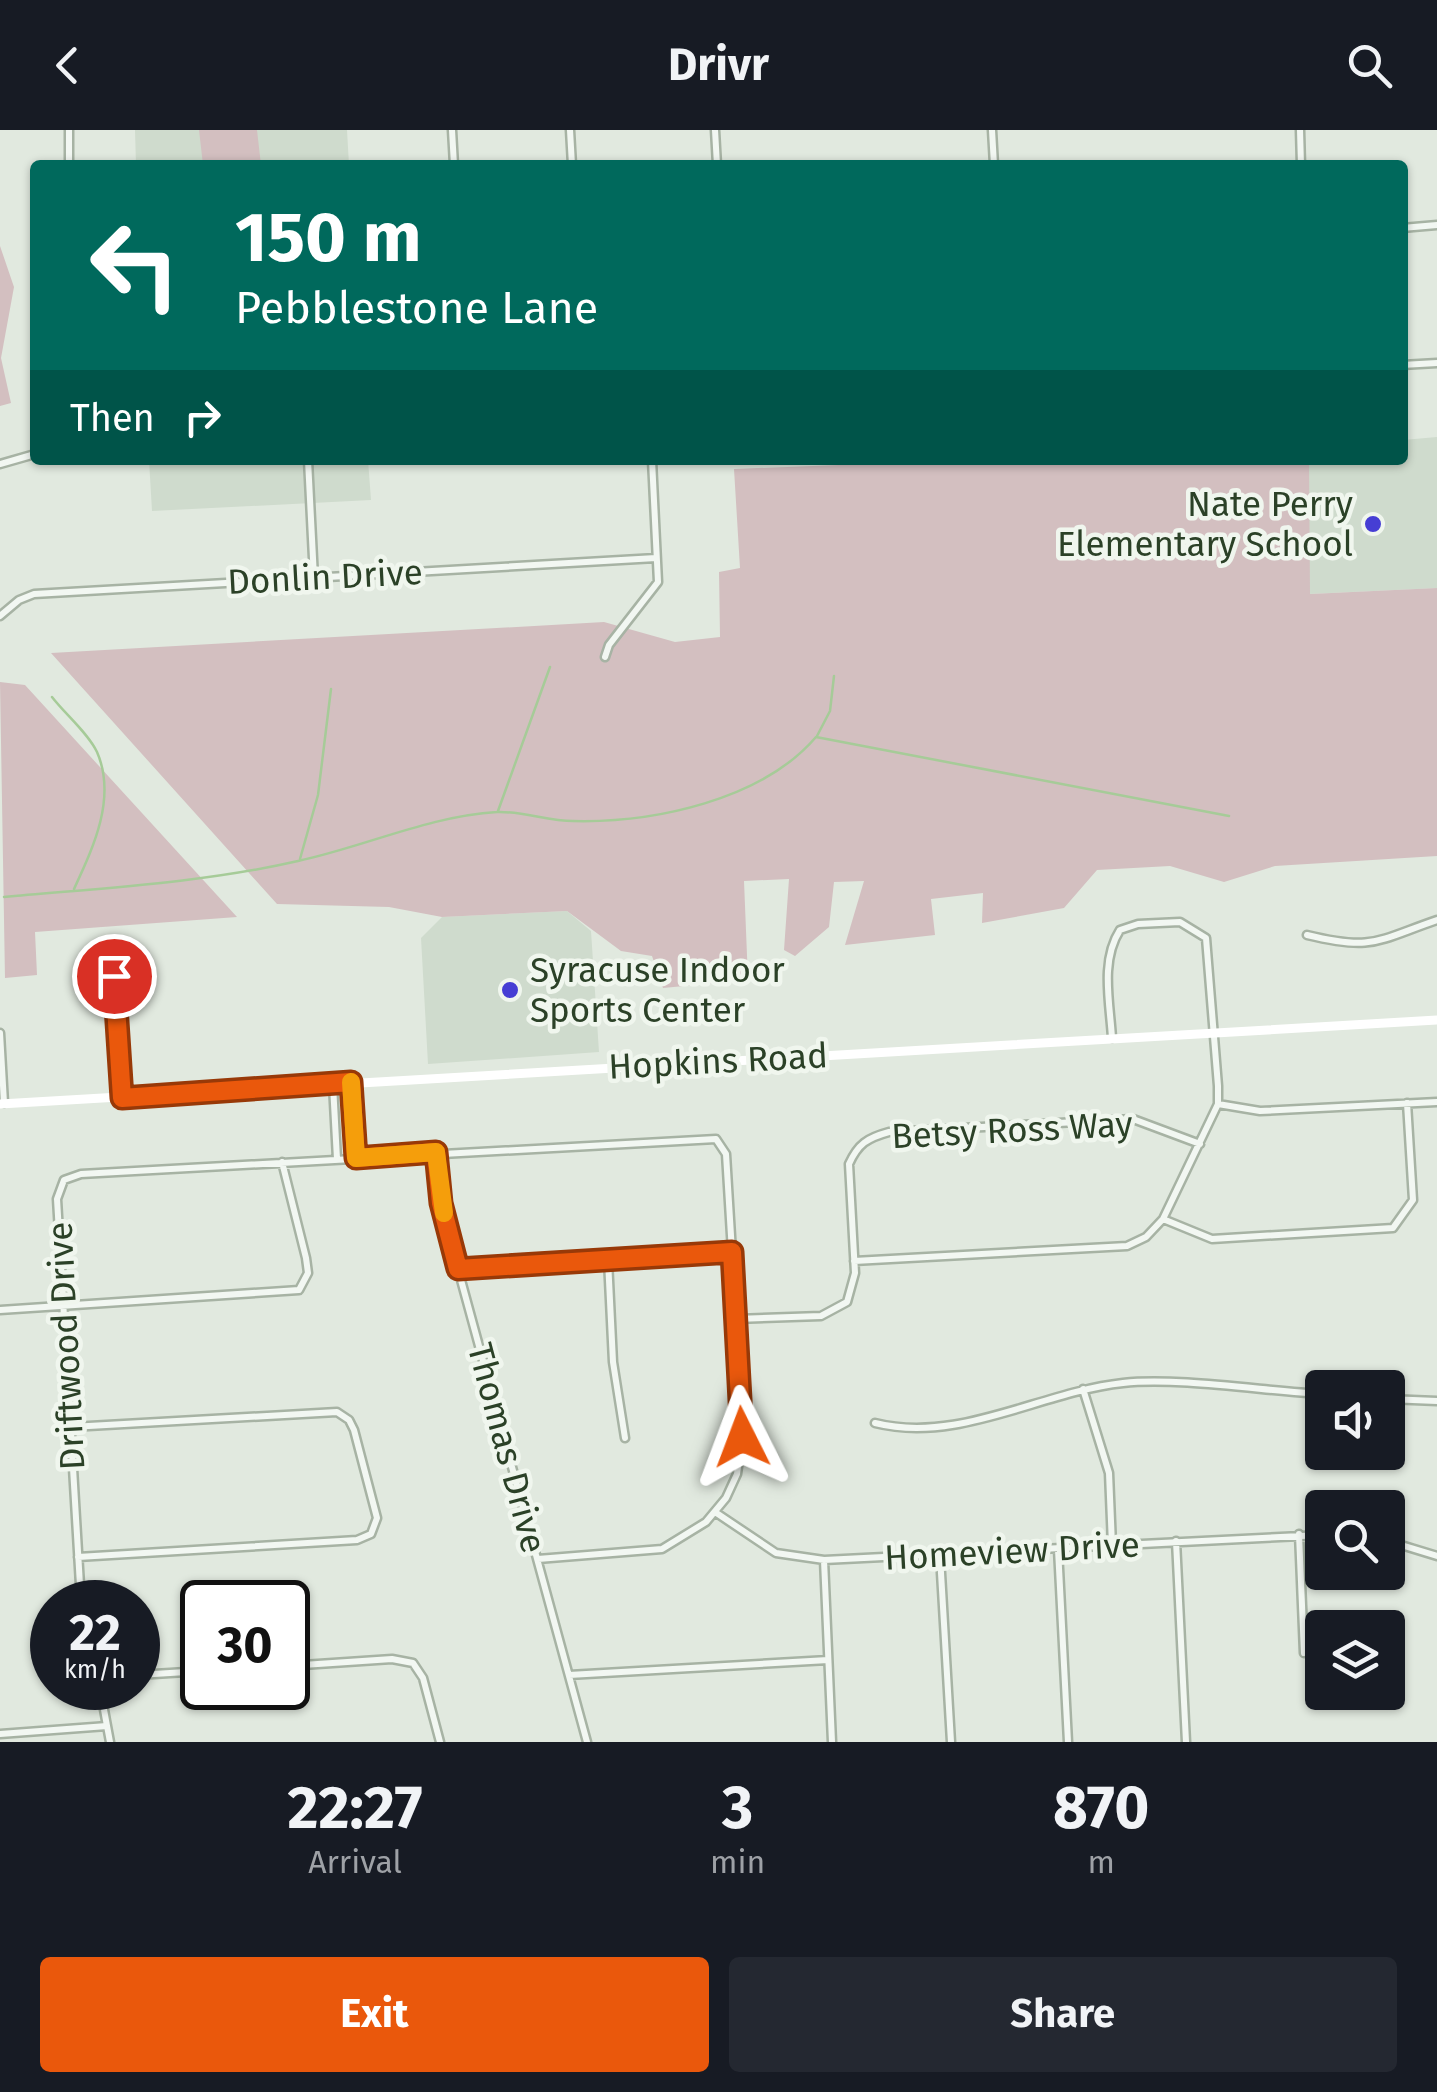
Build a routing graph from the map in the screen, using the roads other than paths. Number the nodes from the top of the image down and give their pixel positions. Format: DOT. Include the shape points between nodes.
graph roads {
  1 [pos="69,130"];
  2 [pos="452,130"];
  3 [pos="570,130"];
  4 [pos="715,130"];
  5 [pos="992,130"];
  6 [pos="1300,130"];
  7 [pos="69,160"];
  8 [pos="454,160"];
  9 [pos="572,160"];
  10 [pos="717,160"];
  11 [pos="994,160"];
  12 [pos="1301,160"];
  13 [pos="1437,226"];
  14 [pos="1408,228"];
  15 [pos="1437,363"];
  16 [pos="1408,365"];
  17 [pos="30,455"];
  18 [pos="0,464"];
  19 [pos="308,465"];
  20 [pos="652,465"];
  21 [pos="656,558"];
  22 [pos="314,578"];
  23 [pos="0,616"];
  24 [pos="606,656"];
  25 [pos="1437,920"];
  26 [pos="1306,935"];
  27 [pos="102,954"];
  28 [pos="1437,1020"];
  29 [pos="1215,1032"];
  30 [pos="0,1033"];
  31 [pos="1112,1038"];
  32 [pos="351,1082"];
  33 [pos="333,1084"];
  34 [pos="122,1098"];
  35 [pos="1437,1102"];
  36 [pos="1407,1103"];
  37 [pos="2,1104"];
  38 [pos="1218,1104"];
  39 [pos="1200,1144"];
  40 [pos="436,1152"];
  41 [pos="356,1158"];
  42 [pos="337,1159"];
  43 [pos="282,1162"];
  44 [pos="1164,1219"];
  45 [pos="732,1252"];
  46 [pos="608,1260"];
  47 [pos="854,1261"];
  48 [pos="458,1269"];
  49 [pos="64,1306"];
  50 [pos="0,1310"];
  51 [pos="736,1319"];
  52 [pos="1084,1390"];
  53 [pos="1305,1393"];
  54 [pos="1405,1399"];
  55 [pos="1437,1401"];
  56 [pos="875,1423"];
  57 [pos="70,1428"];
  58 [pos="625,1438"];
  59 [pos="715,1512"];
  60 [pos="1299,1534"];
  61 [pos="1305,1534"];
  62 [pos="1176,1541"];
  63 [pos="1112,1546"];
  64 [pos="1405,1546"];
  65 [pos="1058,1548"];
  66 [pos="78,1556"];
  67 [pos="940,1556"];
  68 [pos="1437,1556"];
  69 [pos="538,1559"];
  70 [pos="824,1560"];
  71 [pos="80,1580"];
  72 [pos="1304,1653"];
  73 [pos="828,1660"];
  74 [pos="310,1665"];
  75 [pos="569,1675"];
  76 [pos="103,1710"];
  77 [pos="106,1726"];
  78 [pos="0,1734"];
  79 [pos="110,1742"];
  80 [pos="440,1742"];
  81 [pos="587,1742"];
  82 [pos="832,1742"];
  83 [pos="951,1742"];
  84 [pos="1068,1742"];
  85 [pos="1186,1742"];
  1 -- 7 [label="street"];
  2 -- 8 [label="street"];
  3 -- 9 [label="street"];
  4 -- 10 [label="street"];
  5 -- 11 [label="street"];
  6 -- 12 [label="street"];
  13 -- 14 [label="street"];
  15 -- 16 [label="street"];
  17 -- 18 [label="street"];
  19 -- 22 [label="street"];
  20 -- 21 [label="street"];
  21 -- 22 [label="street, Donlin Drive"];
  21 -- 24 [label="street" via="655,590"];
  22 -- 23 [label="street, Donlin Drive" via="34,594"];
  25 -- 26 [label="street" via="1378,944"];
  27 -- 34 [label="street" via="114,976"];
  28 -- 29 [label="street, Hopkins Road"];
  29 -- 31 [label="street, Hopkins Road"];
  29 -- 31 [label="street" via="1206,938 1190,924 1168,922 1131,925 1112,943"];
  29 -- 38 [label="street"];
  30 -- 37 [label="street"];
  31 -- 32 [label="street, Hopkins Road"];
  32 -- 33 [label="street, Hopkins Road"];
  32 -- 41 [label="street"];
  33 -- 34 [label="street, Hopkins Road"];
  33 -- 42 [label="street"];
  34 -- 37 [label="street, Hopkins Road"];
  35 -- 36 [label="street"];
  36 -- 38 [label="street" via="1260,1111"];
  36 -- 44 [label="street" via="1412,1200 1393,1228 1212,1239"];
  38 -- 39 [label="street"];
  39 -- 44 [label="street"];
  39 -- 47 [label="street, Betsy Ross Way" via="1133,1119 868,1138 849,1164"];
  40 -- 41 [label="street, Driftwood Drive"];
  40 -- 45 [label="street, Driftwood Drive" via="716,1139 726,1154"];
  40 -- 48 [label="street, Thomas Drive"];
  41 -- 42 [label="street, Driftwood Drive"];
  42 -- 43 [label="street, Driftwood Drive"];
  43 -- 49 [label="street, Driftwood Drive" via="64,1180 57,1199"];
  43 -- 49 [label="street" via="308,1273 299,1290"];
  44 -- 47 [label="street" via="1127,1246"];
  45 -- 46 [label="street"];
  45 -- 51 [label="street, Driftwood Drive"];
  46 -- 48 [label="street"];
  46 -- 58 [label="street" via="612,1362"];
  47 -- 51 [label="street, Betsy Ross Way" via="847,1302 832,1312"];
  48 -- 69 [label="street, Thomas Drive"];
  49 -- 50 [label="street"];
  49 -- 57 [label="street, Driftwood Drive"];
  51 -- 59 [label="street, Driftwood Drive" via="742,1452"];
  52 -- 53 [label="street" via="1129,1382"];
  52 -- 56 [label="street" via="940,1428"];
  52 -- 63 [label="street" via="1109,1473"];
  54 -- 55 [label="street"];
  57 -- 66 [label="street, Driftwood Drive"];
  57 -- 66 [label="street" via="337,1412 354,1430 377,1518 371,1534 357,1540"];
  59 -- 69 [label="street, Driftwood Drive" via="662,1549"];
  59 -- 70 [label="street, Homeview Drive" via="776,1552"];
  60 -- 61 [label="street, Homeview Drive"];
  60 -- 62 [label="street, Homeview Drive"];
  60 -- 72 [label="street"];
  62 -- 63 [label="street, Homeview Drive"];
  62 -- 85 [label="street"];
  63 -- 65 [label="street, Homeview Drive"];
  64 -- 68 [label="street"];
  65 -- 67 [label="street, Homeview Drive"];
  65 -- 84 [label="street"];
  66 -- 71 [label="street, Driftwood Drive"];
  67 -- 70 [label="street, Homeview Drive"];
  67 -- 83 [label="street"];
  69 -- 75 [label="street, Thomas Drive"];
  70 -- 73 [label="street"];
  73 -- 75 [label="street"];
  73 -- 82 [label="street"];
  74 -- 80 [label="street" via="412,1663 423,1678"];
  75 -- 81 [label="street, Thomas Drive"];
  76 -- 77 [label="street"];
  77 -- 78 [label="street"];
  77 -- 79 [label="street"];
}
